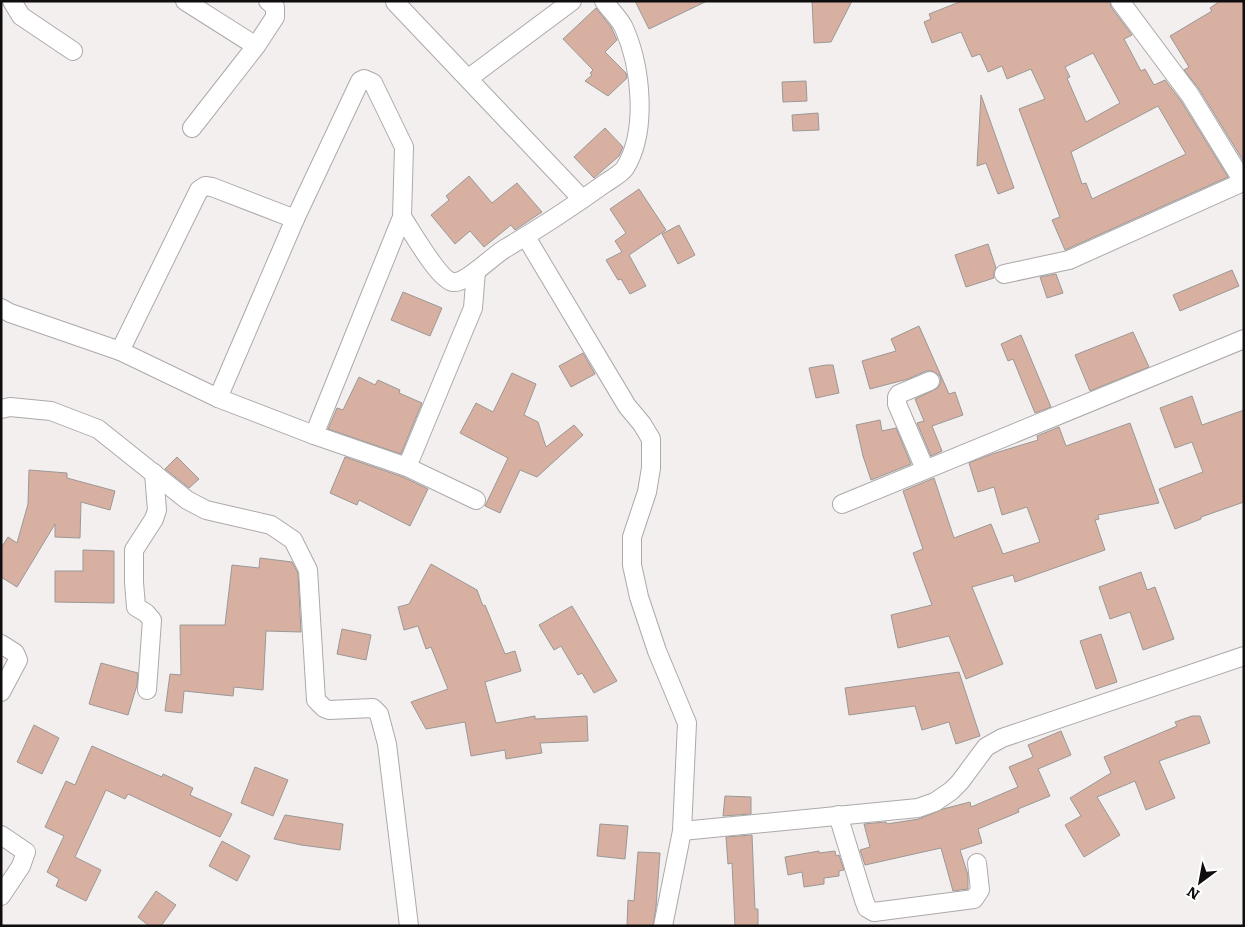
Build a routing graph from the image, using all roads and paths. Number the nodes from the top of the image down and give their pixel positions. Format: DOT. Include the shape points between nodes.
graph roads {
  1 [pos="12,1"];
  2 [pos="185,1"];
  3 [pos="268,1"];
  4 [pos="572,1"];
  5 [pos="604,1"];
  6 [pos="1120,1"];
  7 [pos="394,2"];
  8 [pos="256,46"];
  9 [pos="73,51"];
  10 [pos="469,78"];
  11 [pos="192,128"];
  12 [pos="1244,182"];
  13 [pos="582,199"];
  14 [pos="402,218"];
  15 [pos="295,219"];
  16 [pos="526,237"];
  17 [pos="476,271"];
  18 [pos="1004,274"];
  19 [pos="1,308"];
  20 [pos="1244,339"];
  21 [pos="120,351"];
  22 [pos="930,380"];
  23 [pos="218,398"];
  24 [pos="1,409"];
  25 [pos="314,435"];
  26 [pos="407,467"];
  27 [pos="925,469"];
  28 [pos="154,473"];
  29 [pos="476,500"];
  30 [pos="842,504"];
  31 [pos="1,644"];
  32 [pos="1244,656"];
  33 [pos="147,690"];
  34 [pos="1,692"];
  35 [pos="838,816"];
  36 [pos="682,831"];
  37 [pos="1,834"];
  38 [pos="977,863"];
  39 [pos="1,896"];
  40 [pos="409,926"];
  41 [pos="663,926"];
  1 -- 9 [label="street" via="22,16"];
  2 -- 8 [label="street"];
  3 -- 8 [label="street" via="275,7 275,17"];
  4 -- 10 [label="street"];
  5 -- 13 [label="street" via="624,27 638,76 640,124 624,169"];
  6 -- 12 [label="street" via="1190,95"];
  7 -- 10 [label="street"];
  8 -- 11 [label="street"];
  10 -- 13 [label="street"];
  12 -- 18 [label="street" via="1070,260"];
  13 -- 16 [label="street"];
  14 -- 15 [label="street" via="404,147 373,83 364,79 360,81"];
  14 -- 17 [label="street" via="438,272 450,282 459,282"];
  14 -- 25 [label="street"];
  15 -- 21 [label="street" via="212,187 205,186 199,190"];
  15 -- 23 [label="street"];
  16 -- 17 [label="street" via="498,252"];
  16 -- 36 [label="street" via="626,406 650,439 647,492 632,537 632,565 657,651 687,722"];
  17 -- 26 [label="street" via="473,308"];
  19 -- 21 [label="street"];
  20 -- 27 [label="street"];
  21 -- 23 [label="street"];
  22 -- 27 [label="street" via="899,394 896,404"];
  23 -- 25 [label="street"];
  24 -- 28 [label="street" via="51,412 98,428"];
  25 -- 26 [label="street"];
  26 -- 29 [label="street"];
  27 -- 30 [label="street"];
  28 -- 33 [label="street" via="157,510 134,550 136,607 152,620"];
  28 -- 40 [label="street" via="187,500 206,510 271,525 293,540 308,570 316,700 329,710 373,708 379,714 386,744"];
  31 -- 34 [label="street" via="15,653 18,660"];
  32 -- 35 [label="street" via="1002,738 986,747 960,782 935,802 918,808"];
  35 -- 36 [label="street"];
  35 -- 38 [label="street" via="867,908 874,912 974,899 980,890"];
  36 -- 41 [label="street"];
  37 -- 39 [label="street" via="26,852 21,866"];
}
